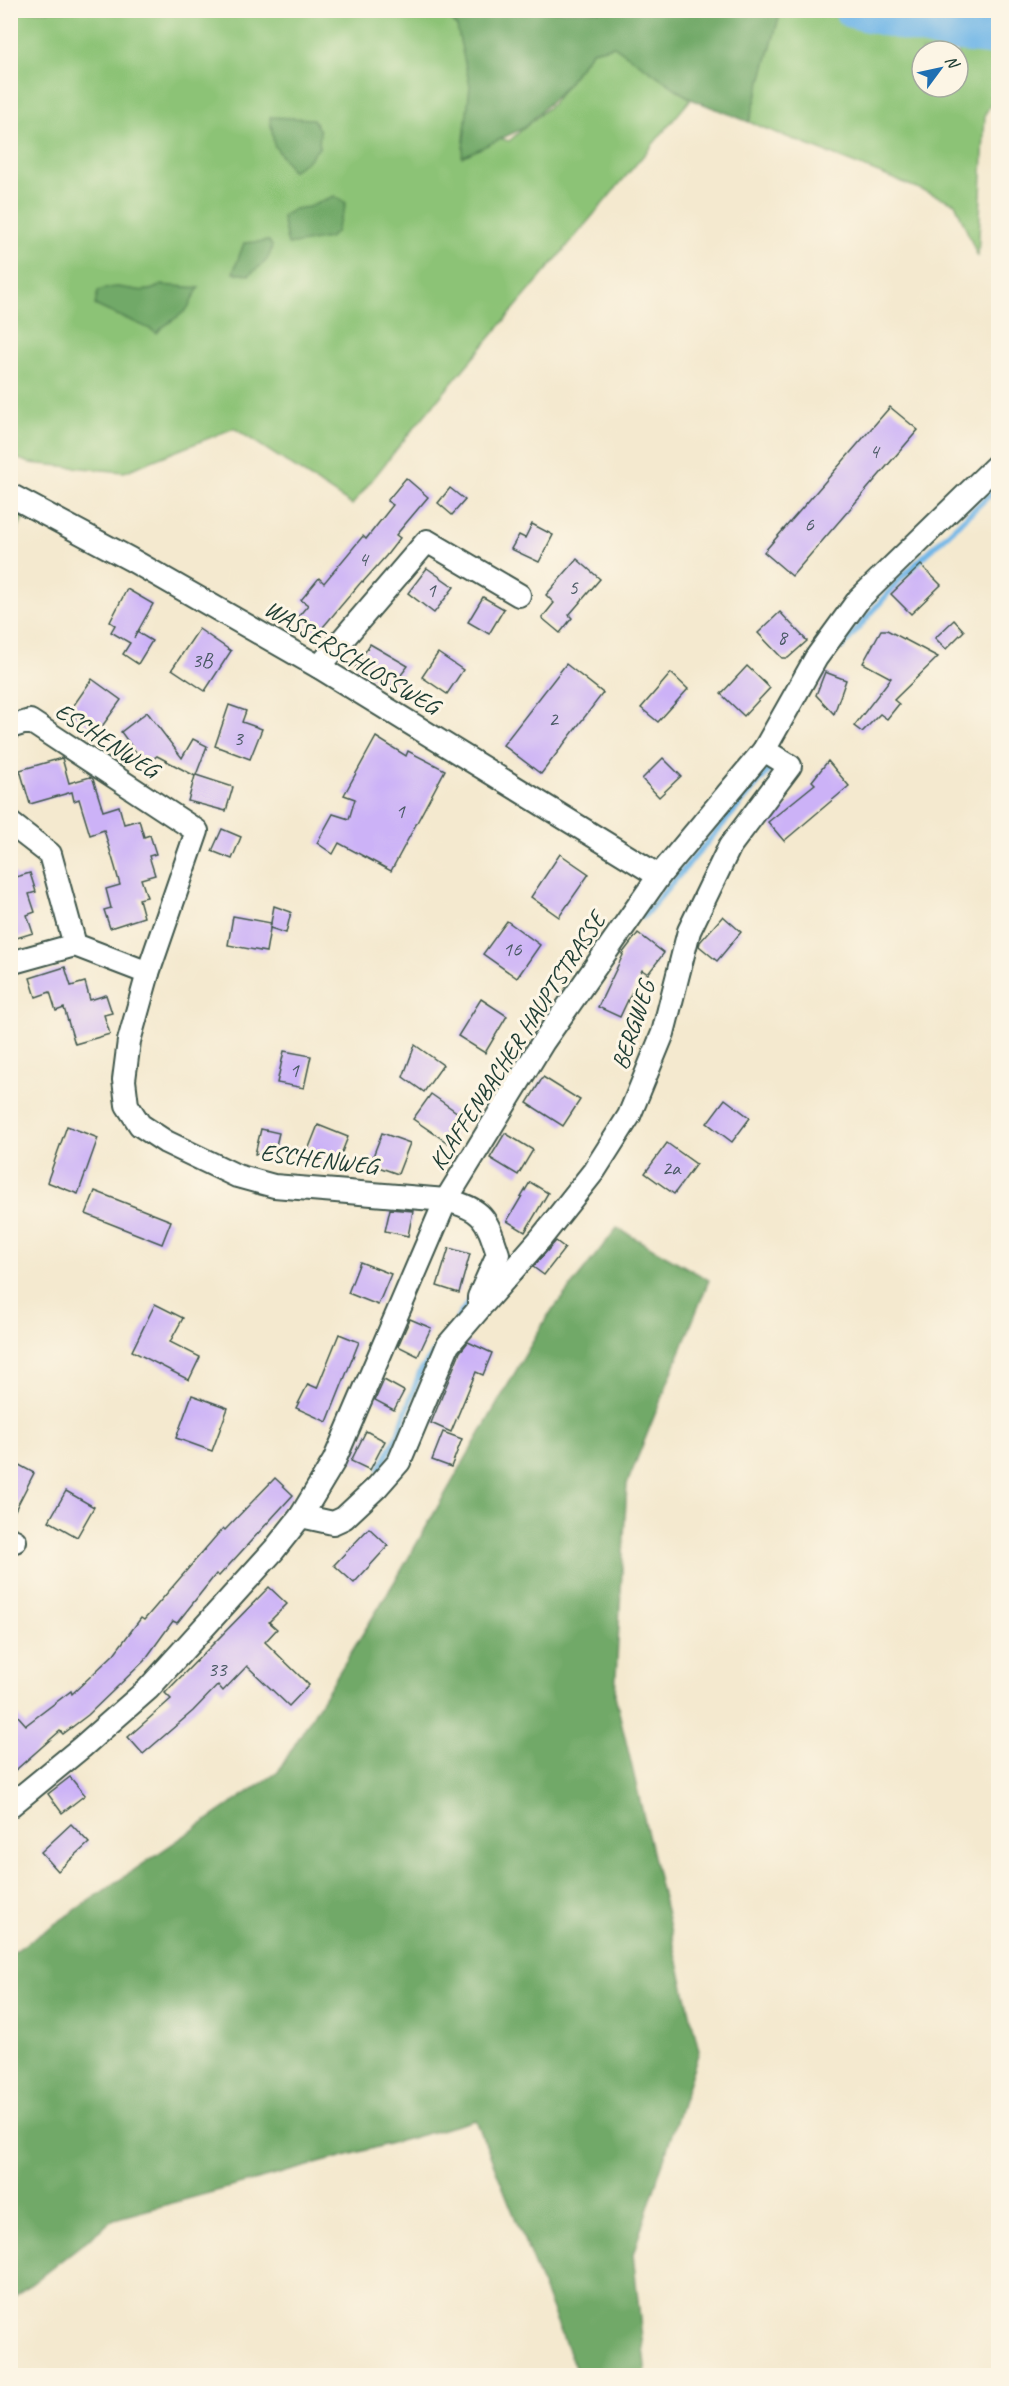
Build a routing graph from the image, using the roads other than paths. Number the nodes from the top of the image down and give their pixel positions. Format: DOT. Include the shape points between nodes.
graph roads {
  1 [pos="999,464"];
  2 [pos="10,495"];
  3 [pos="519,595"];
  4 [pos="319,667"];
  5 [pos="10,727"];
  6 [pos="764,750"];
  7 [pos="10,823"];
  8 [pos="659,876"];
  9 [pos="75,945"];
  10 [pos="10,963"];
  11 [pos="148,973"];
  12 [pos="457,1203"];
  13 [pos="479,1309"];
  14 [pos="301,1516"];
  15 [pos="10,1806"];
  1 -- 6 [label="street, KLAFFENBACHER HAUPTSTRASSE" via="860,599 816,658"];
  2 -- 4 [label="street, WASSERSCHLOSSWEG"];
  3 -- 4 [label="street" via="427,541"];
  4 -- 8 [label="street, WASSERSCHLOSSWEG"];
  5 -- 11 [label="street, ESCHENWEG" via="30,721 197,831"];
  6 -- 8 [label="street, KLAFFENBACHER HAUPTSTRASSE"];
  6 -- 13 [label="street, BERGWEG" via="790,766 730,846 689,931 663,1033 629,1116 594,1171"];
  7 -- 9 [label="street" via="50,854"];
  8 -- 12 [label="street, KLAFFENBACHER HAUPTSTRASSE" via="543,1042"];
  9 -- 10 [label="street"];
  9 -- 11 [label="street"];
  11 -- 12 [label="street, ESCHENWEG" via="129,1041 124,1080 128,1105 140,1125 237,1176 273,1186"];
  12 -- 13 [label="street, BERGWEG" via="488,1223 498,1254 479,1297"];
  12 -- 14 [label="street, KLAFFENBACHER HAUPTSTRASSE" via="334,1461"];
  13 -- 14 [label="street, BERGWEG" via="448,1345 399,1462 344,1518 333,1523"];
  14 -- 15 [label="street, KLAFFENBACHER HAUPTSTRASSE" via="148,1689"];
}
